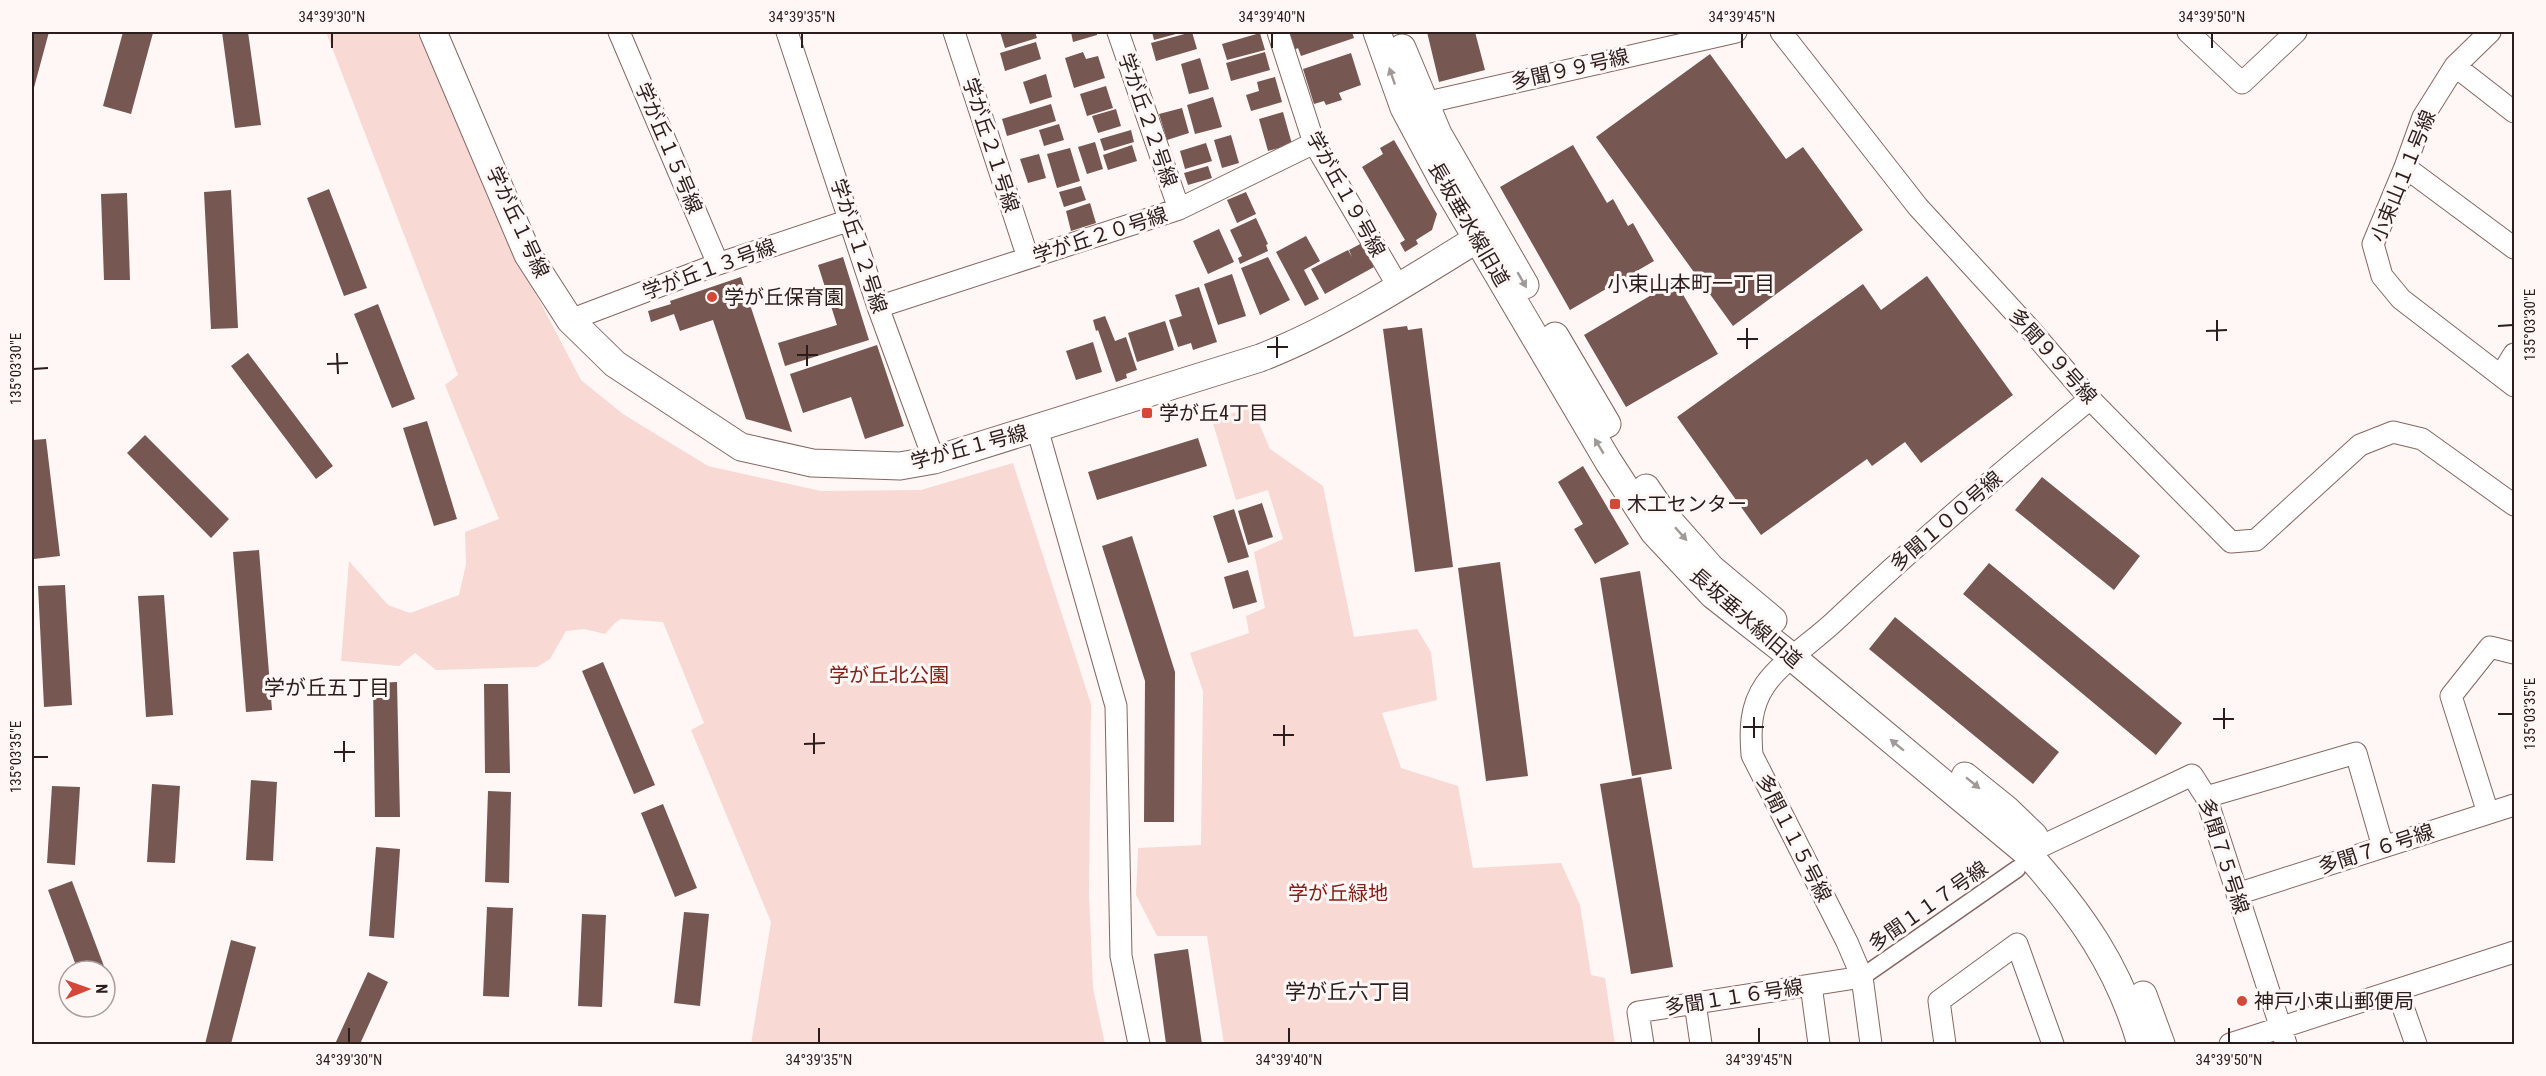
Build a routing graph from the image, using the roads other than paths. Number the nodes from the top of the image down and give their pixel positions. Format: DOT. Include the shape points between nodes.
graph roads {
  1 [pos="434,32"];
  2 [pos="619,32"];
  3 [pos="787,32"];
  4 [pos="954,32"];
  5 [pos="1118,32"];
  6 [pos="1278,32"];
  7 [pos="1377,32"];
  8 [pos="1397,32"];
  9 [pos="1736,32"];
  10 [pos="1781,32"];
  11 [pos="2188,32"];
  12 [pos="2296,32"];
  13 [pos="2490,32"];
  14 [pos="2455,66"];
  15 [pos="1414,105"];
  16 [pos="2514,112"];
  17 [pos="1314,143"];
  18 [pos="2405,167"];
  19 [pos="1179,208"];
  20 [pos="850,220"];
  21 [pos="1484,234"];
  22 [pos="2514,248"];
  23 [pos="1028,258"];
  24 [pos="718,264"];
  25 [pos="1398,286"];
  26 [pos="878,307"];
  27 [pos="570,320"];
  28 [pos="2514,354"];
  29 [pos="2508,380"];
  30 [pos="2090,399"];
  31 [pos="1037,428"];
  32 [pos="934,460"];
  33 [pos="2514,505"];
  34 [pos="1799,652"];
  35 [pos="2514,653"];
  36 [pos="2206,797"];
  37 [pos="2514,805"];
  38 [pos="2488,813"];
  39 [pos="2383,847"];
  40 [pos="2029,856"];
  41 [pos="2237,894"];
  42 [pos="2514,952"];
  43 [pos="1862,977"];
  44 [pos="1811,985"];
  45 [pos="2397,990"];
  46 [pos="1695,1003"];
  47 [pos="2283,1036"];
  48 [pos="1139,1044"];
  49 [pos="1643,1044"];
  50 [pos="1701,1044"];
  51 [pos="1819,1044"];
  52 [pos="1870,1044"];
  53 [pos="1945,1044"];
  54 [pos="2053,1044"];
  55 [pos="2141,1044"];
  56 [pos="2161,1044"];
  57 [pos="2230,1044"];
  58 [pos="2416,1044"];
  1 -- 27 [label="street, 学が丘１号線" via="528,255"];
  2 -- 24 [label="street, 学が丘１５号線"];
  3 -- 20 [label="street, 学が丘１２号線"];
  4 -- 23 [label="street, 学が丘２１号線"];
  5 -- 19 [label="street, 学が丘２２号線"];
  6 -- 17 [label="street, 学が丘１９号線"];
  15 -- 7 [label="street, 長坂垂水線旧道, one-way"];
  8 -- 15 [label="street, 長坂垂水線旧道"];
  9 -- 15 [label="street, 多聞９９号線"];
  10 -- 30 [label="street, 多聞９９号線" via="1918,207"];
  11 -- 12 [label="street" via="2242,83"];
  13 -- 14 [label="street, 小束山１１号線"];
  14 -- 16 [label="street"];
  14 -- 18 [label="street, 小束山１１号線" via="2423,117"];
  15 -- 21 [label="street, 長坂垂水線旧道"];
  17 -- 19 [label="street, 学が丘２０号線"];
  17 -- 25 [label="street, 学が丘１９号線"];
  18 -- 22 [label="street"];
  18 -- 29 [label="street, 小束山１１号線" via="2373,244 2382,276 2401,299"];
  19 -- 23 [label="street, 学が丘２０号線"];
  20 -- 24 [label="street, 学が丘１３号線"];
  20 -- 26 [label="street, 学が丘１２号線"];
  21 -- 25 [label="street, 学が丘１号線"];
  21 -- 34 [label="street, 長坂垂水線旧道" via="1608,461 1654,532 1713,596"];
  23 -- 26 [label="street, 学が丘２０号線"];
  24 -- 27 [label="street, 学が丘１３号線"];
  25 -- 31 [label="street, 学が丘１号線" via="1285,348"];
  26 -- 32 [label="street, 学が丘１２号線"];
  27 -- 32 [label="street, 学が丘１号線" via="615,364 741,447 812,463 900,466"];
  28 -- 29 [label="street"];
  30 -- 33 [label="street, 多聞９９号線" via="2231,542 2256,540 2360,445 2393,432 2422,439"];
  30 -- 34 [label="street, 多聞１００号線"];
  31 -- 32 [label="street, 学が丘１号線"];
  31 -- 48 [label="street" via="1116,706 1121,956"];
  34 -- 40 [label="street, 長坂垂水線旧道"];
  34 -- 43 [label="street, 多聞１１５号線" via="1765,686 1753,711 1752,755"];
  35 -- 38 [label="street" via="2490,647 2451,696"];
  36 -- 39 [label="street" via="2356,753"];
  36 -- 40 [label="street, 多聞７５号線" via="2192,775"];
  36 -- 41 [label="street, 多聞７５号線"];
  37 -- 38 [label="street, 多聞７６号線"];
  38 -- 39 [label="street, 多聞７６号線"];
  39 -- 41 [label="street, 多聞７６号線"];
  40 -- 43 [label="street, 多聞１１７号線"];
  40 -- 55 [label="street, 長坂垂水線旧道" via="2095,939 2132,1014"];
  40 -- 56 [label="street, 長坂垂水線旧道" via="2089,898 2130,965"];
  41 -- 47 [label="street, 多聞７５号線"];
  42 -- 45 [label="street"];
  43 -- 44 [label="street, 多聞１１６号線"];
  43 -- 52 [label="street, 多聞１１５号線"];
  44 -- 46 [label="street, 多聞１１６号線"];
  44 -- 51 [label="street"];
  45 -- 47 [label="street"];
  45 -- 58 [label="street"];
  46 -- 49 [label="street, 多聞１１６号線" via="1638,1012"];
  46 -- 50 [label="street"];
  47 -- 57 [label="street"];
  53 -- 54 [label="street" via="1939,1001 2017,944"];
}
